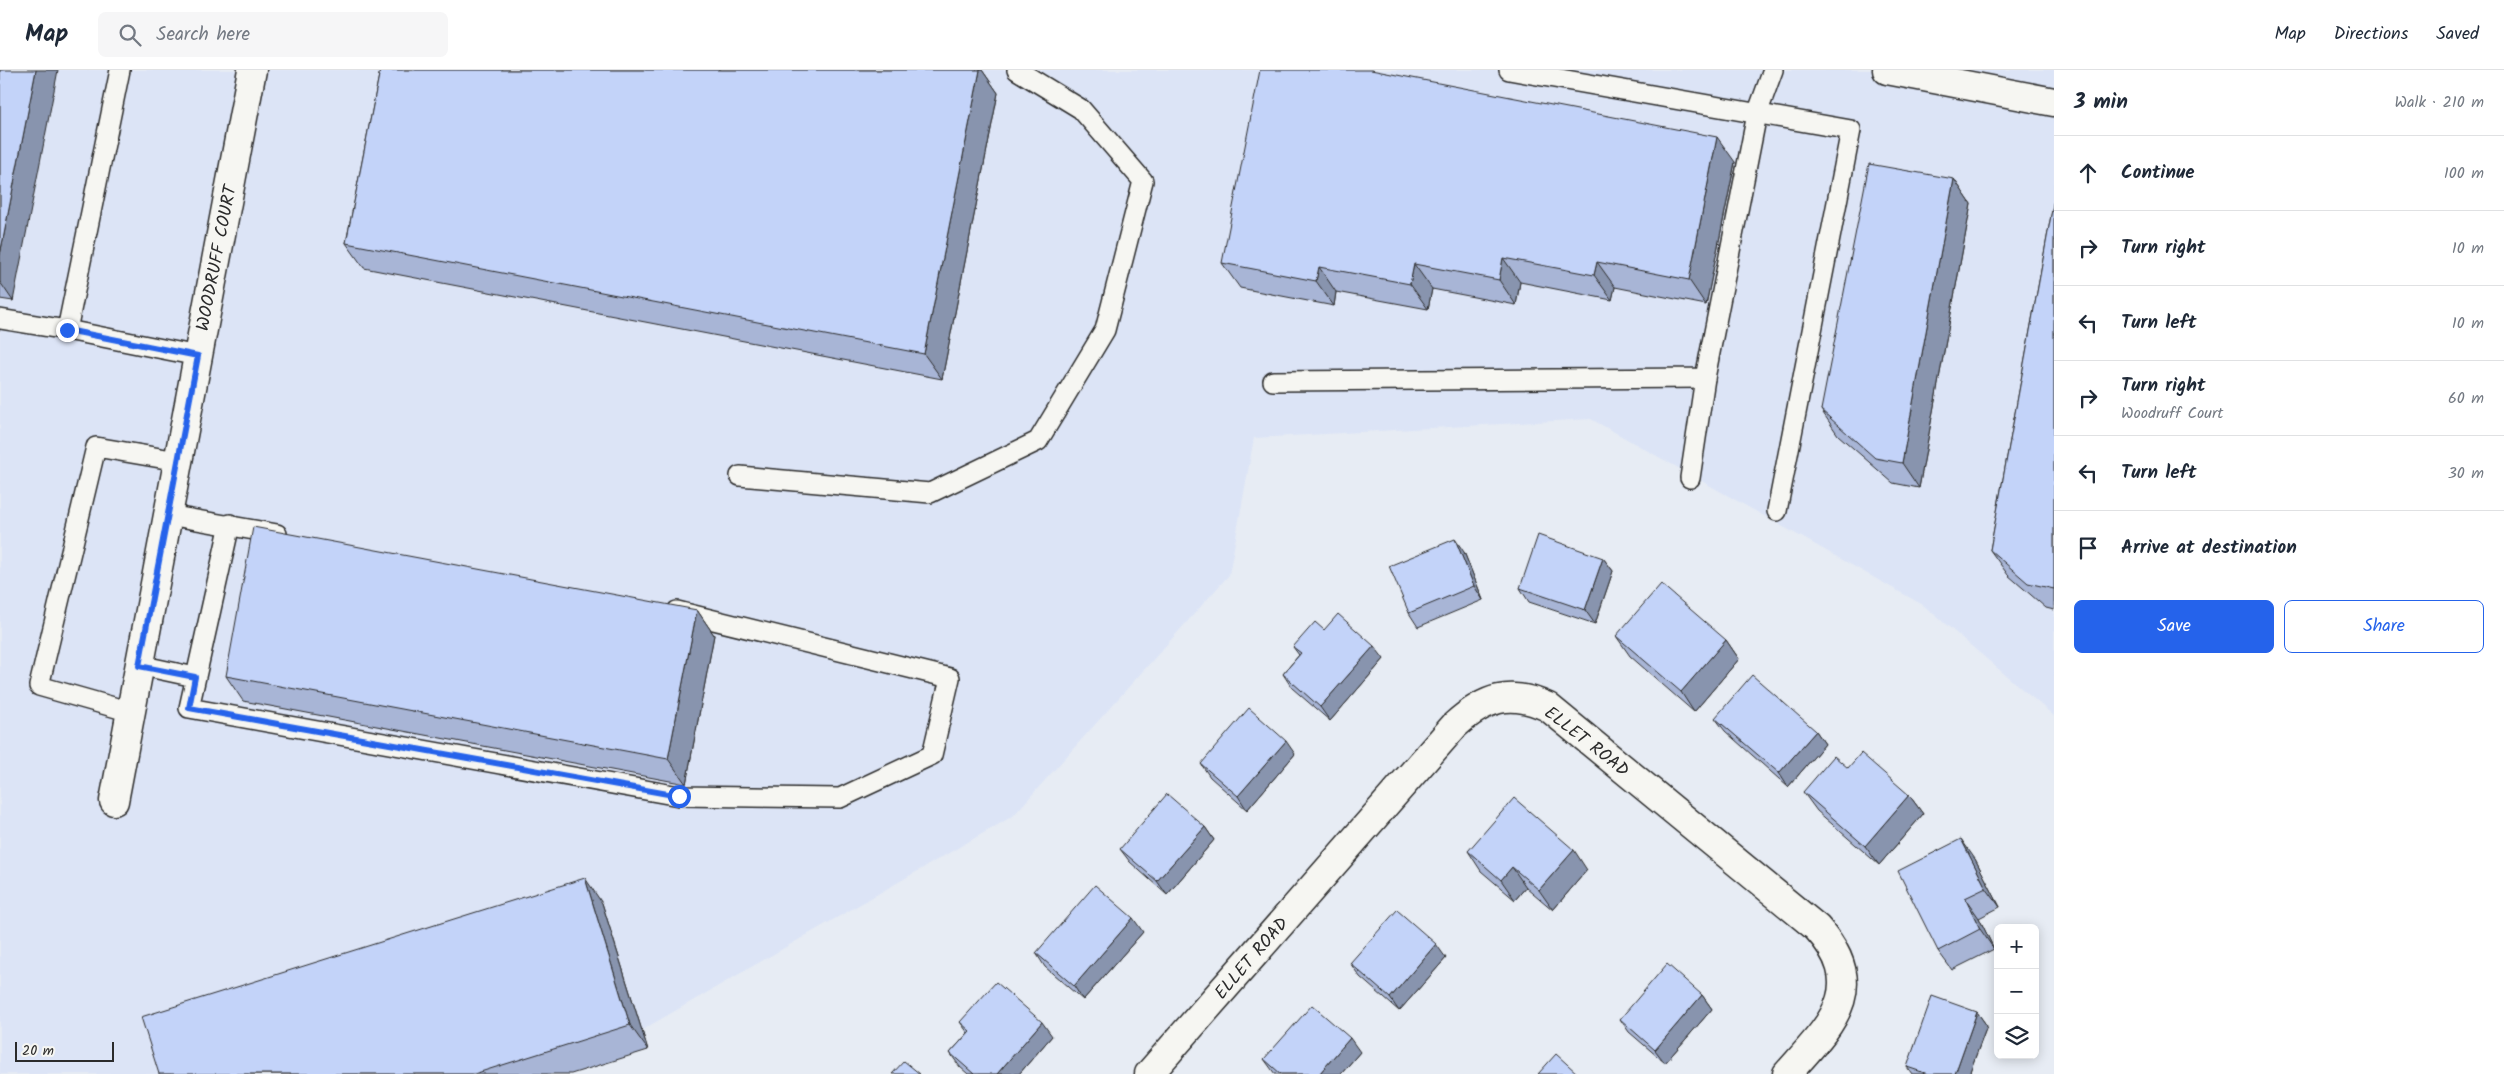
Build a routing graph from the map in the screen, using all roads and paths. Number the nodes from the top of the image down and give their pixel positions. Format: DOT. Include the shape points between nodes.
graph roads {
  1 [pos="120,70"];
  2 [pos="252,70"];
  3 [pos="1017,70"];
  4 [pos="1509,70"];
  5 [pos="1774,70"];
  6 [pos="1886,70"];
  7 [pos="2054,102"];
  8 [pos="1757,114"];
  9 [pos="0,319"];
  10 [pos="67,330"];
  11 [pos="198,356"];
  12 [pos="1705,378"];
  13 [pos="1274,381"];
  14 [pos="178,461"];
  15 [pos="740,476"];
  16 [pos="1690,478"];
  17 [pos="1776,511"];
  18 [pos="168,515"];
  19 [pos="230,524"];
  20 [pos="297,537"];
  21 [pos="663,608"];
  22 [pos="139,666"];
  23 [pos="195,677"];
  24 [pos="131,712"];
  25 [pos="114,800"];
  26 [pos="1150,1074"];
  27 [pos="1787,1074"];
  1 -- 10 [label="lane"];
  2 -- 11 [label="street, WOODRUFF COURT"];
  3 -- 15 [label="lane" via="1081,108 1143,182 1105,330 1038,441 930,494"];
  4 -- 8 [label="lane"];
  5 -- 8 [label="lane"];
  6 -- 7 [label="street"];
  8 -- 12 [label="lane"];
  8 -- 17 [label="lane" via="1851,130"];
  9 -- 10 [label="lane"];
  10 -- 11 [label="lane"];
  11 -- 14 [label="street, WOODRUFF COURT"];
  12 -- 13 [label="lane"];
  12 -- 16 [label="lane"];
  14 -- 18 [label="street, WOODRUFF COURT"];
  14 -- 24 [label="lane" via="96,447 40,686"];
  18 -- 19 [label="lane"];
  18 -- 22 [label="street, WOODRUFF COURT"];
  19 -- 20 [label="lane"];
  19 -- 23 [label="lane"];
  21 -- 23 [label="lane" via="950,678 932,755 840,798 679,796 189,708"];
  22 -- 23 [label="lane"];
  22 -- 24 [label="street, WOODRUFF COURT"];
  24 -- 25 [label="street, WOODRUFF COURT"];
  26 -- 27 [label="street, ELLET ROAD" via="1455,725 1473,709 1490,700 1506,697 1533,700 1548,707 1830,942 1840,962 1841,1001 1832,1022"];
}
